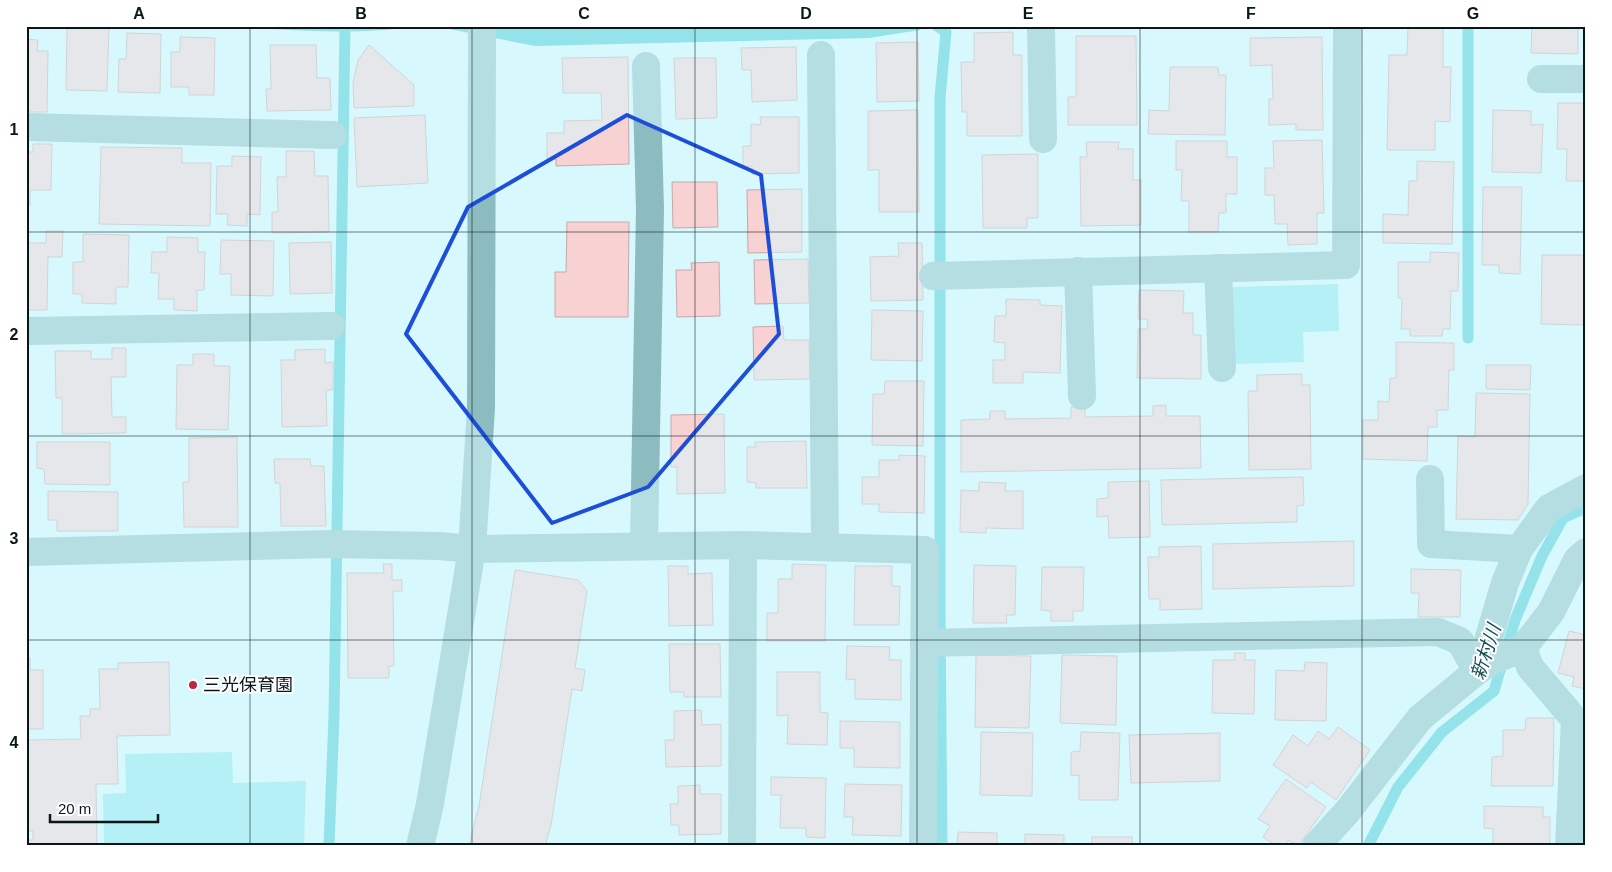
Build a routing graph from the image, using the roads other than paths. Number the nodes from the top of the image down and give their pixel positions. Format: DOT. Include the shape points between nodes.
graph roads {
  1 [pos="482,26"];
  2 [pos="1041,26"];
  3 [pos="1347,26"];
  4 [pos="822,55"];
  5 [pos="646,66"];
  6 [pos="1541,79"];
  7 [pos="1586,79"];
  8 [pos="26,127"];
  9 [pos="333,135"];
  10 [pos="1043,139"];
  11 [pos="1218,268"];
  12 [pos="1078,271"];
  13 [pos="941,276"];
  14 [pos="331,326"];
  15 [pos="26,331"];
  16 [pos="1222,368"];
  17 [pos="1082,396"];
  18 [pos="1430,479"];
  19 [pos="1586,488"];
  20 [pos="743,545"];
  21 [pos="644,546"];
  22 [pos="826,546"];
  23 [pos="472,548"];
  24 [pos="1519,549"];
  25 [pos="26,552"];
  26 [pos="1586,552"];
  27 [pos="937,642"];
  28 [pos="1523,648"];
  29 [pos="1486,665"];
  30 [pos="420,846"];
  31 [pos="742,846"];
  32 [pos="923,846"];
  33 [pos="1316,846"];
  34 [pos="1568,846"];
  1 -- 23 [label="street" via="480,408"];
  2 -- 10 [label="street"];
  3 -- 11 [label="street" via="1346,265"];
  4 -- 22 [label="street"];
  5 -- 21 [label="street" via="650,209"];
  6 -- 7 [label="street"];
  8 -- 9 [label="street"];
  11 -- 12 [label="street"];
  11 -- 16 [label="street"];
  12 -- 13 [label="street"];
  12 -- 17 [label="street"];
  14 -- 15 [label="street"];
  18 -- 24 [label="street" via="1431,544"];
  19 -- 24 [label="street" via="1549,508"];
  20 -- 21 [label="street"];
  20 -- 22 [label="street"];
  20 -- 31 [label="street"];
  21 -- 23 [label="street"];
  22 -- 27 [label="street" via="925,550"];
  23 -- 25 [label="street" via="338,544"];
  23 -- 30 [label="street" via="430,804"];
  24 -- 29 [label="street" via="1487,644"];
  26 -- 28 [label="street" via="1578,560 1551,612"];
  27 -- 29 [label="street" via="1438,632 1460,641"];
  27 -- 32 [label="street"];
  28 -- 29 [label="street"];
  28 -- 34 [label="street" via="1530,667 1575,720"];
  29 -- 33 [label="street" via="1420,718 1347,812"];
}
